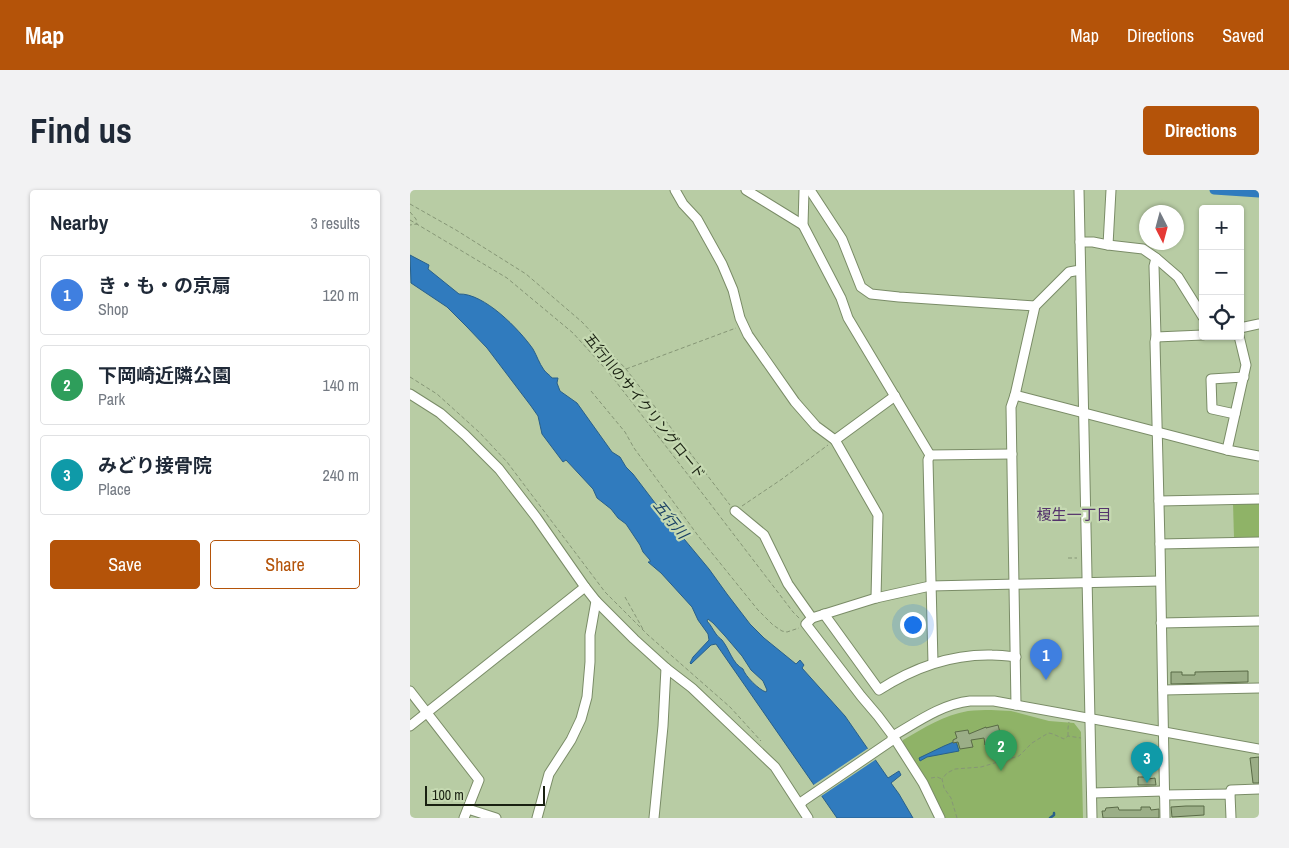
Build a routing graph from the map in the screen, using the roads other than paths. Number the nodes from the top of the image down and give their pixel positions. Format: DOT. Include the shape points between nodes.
graph roads {
  1 [pos="675,190"];
  2 [pos="746,190"];
  3 [pos="804,190"];
  4 [pos="810,190"];
  5 [pos="1079,190"];
  6 [pos="1111,190"];
  7 [pos="803,225"];
  8 [pos="1080,242"];
  9 [pos="1108,245"];
  10 [pos="1156,258"];
  11 [pos="1080,270"];
  12 [pos="1035,306"];
  13 [pos="1199,311"];
  14 [pos="1259,324"];
  15 [pos="1244,327"];
  16 [pos="1199,335"];
  17 [pos="1156,337"];
  18 [pos="1240,340"];
  19 [pos="1244,377"];
  20 [pos="1015,395"];
  21 [pos="895,396"];
  22 [pos="412,398"];
  23 [pos="1084,414"];
  24 [pos="1235,414"];
  25 [pos="1157,432"];
  26 [pos="835,440"];
  27 [pos="1226,450"];
  28 [pos="1012,454"];
  29 [pos="930,455"];
  30 [pos="1259,456"];
  31 [pos="1259,499"];
  32 [pos="1159,501"];
  33 [pos="735,511"];
  34 [pos="1259,542"];
  35 [pos="1160,544"];
  36 [pos="1160,581"];
  37 [pos="1088,583"];
  38 [pos="1015,585"];
  39 [pos="930,586"];
  40 [pos="585,587"];
  41 [pos="876,598"];
  42 [pos="596,600"];
  43 [pos="824,614"];
  44 [pos="809,621"];
  45 [pos="1259,621"];
  46 [pos="1161,623"];
  47 [pos="1016,657"];
  48 [pos="933,663"];
  49 [pos="666,668"];
  50 [pos="1259,688"];
  51 [pos="1163,690"];
  52 [pos="410,691"];
  53 [pos="1016,705"];
  54 [pos="427,713"];
  55 [pos="1090,718"];
  56 [pos="410,726"];
  57 [pos="1163,732"];
  58 [pos="892,738"];
  59 [pos="1259,749"];
  60 [pos="1259,789"];
  61 [pos="1092,793"];
  62 [pos="1164,793"];
  63 [pos="1230,794"];
  64 [pos="802,803"];
  65 [pos="468,808"];
  66 [pos="464,818"];
  67 [pos="495,818"];
  68 [pos="537,818"];
  69 [pos="654,818"];
  70 [pos="808,818"];
  71 [pos="940,818"];
  72 [pos="1092,818"];
  73 [pos="1165,818"];
  74 [pos="1231,818"];
  1 -- 26 [label="street" via="697,219 722,264 748,335 795,402 816,426"];
  2 -- 7 [label="street"];
  3 -- 7 [label="street"];
  4 -- 12 [label="street" via="842,239 861,287 871,294"];
  5 -- 8 [label="street"];
  6 -- 9 [label="street"];
  7 -- 21 [label="street" via="848,318"];
  8 -- 9 [label="street"];
  8 -- 11 [label="street"];
  9 -- 10 [label="street" via="1144,249"];
  10 -- 13 [label="street" via="1178,278"];
  10 -- 17 [label="street"];
  11 -- 12 [label="street" via="1069,272"];
  11 -- 23 [label="street"];
  12 -- 20 [label="street"];
  14 -- 15 [label="street"];
  16 -- 17 [label="street"];
  17 -- 25 [label="street"];
  18 -- 19 [label="street" via="1246,365"];
  19 -- 24 [label="street"];
  19 -- 24 [label="street" via="1211,378 1212,409"];
  20 -- 23 [label="street"];
  20 -- 28 [label="street" via="1011,407"];
  21 -- 26 [label="street"];
  21 -- 29 [label="street"];
  22 -- 40 [label="street" via="440,413 499,469"];
  23 -- 25 [label="street"];
  23 -- 37 [label="street"];
  24 -- 27 [label="street"];
  25 -- 27 [label="street"];
  25 -- 32 [label="street"];
  26 -- 41 [label="street" via="878,515"];
  27 -- 30 [label="street"];
  28 -- 29 [label="street"];
  28 -- 38 [label="street"];
  29 -- 39 [label="street"];
  31 -- 32 [label="street"];
  32 -- 35 [label="street"];
  33 -- 44 [label="street" via="764,535"];
  34 -- 35 [label="street"];
  35 -- 36 [label="street"];
  36 -- 37 [label="street"];
  36 -- 46 [label="street"];
  37 -- 38 [label="street"];
  37 -- 55 [label="street"];
  38 -- 39 [label="street"];
  38 -- 47 [label="street"];
  39 -- 41 [label="street"];
  39 -- 48 [label="street"];
  40 -- 42 [label="street"];
  40 -- 54 [label="street"];
  41 -- 43 [label="street"];
  42 -- 49 [label="street"];
  42 -- 68 [label="street" via="590,635 587,697 572,740 549,774"];
  43 -- 44 [label="street"];
  43 -- 48 [label="street" via="879,690"];
  44 -- 58 [label="street"];
  45 -- 46 [label="street"];
  46 -- 51 [label="street"];
  47 -- 48 [label="street" via="992,655"];
  47 -- 53 [label="street"];
  49 -- 64 [label="street" via="692,688 775,768"];
  49 -- 69 [label="street"];
  50 -- 51 [label="street"];
  51 -- 57 [label="street"];
  52 -- 54 [label="street"];
  53 -- 55 [label="street"];
  53 -- 58 [label="street" via="994,701 956,704 934,712"];
  54 -- 56 [label="street"];
  54 -- 65 [label="street" via="479,780"];
  55 -- 57 [label="street"];
  55 -- 61 [label="street"];
  57 -- 59 [label="street"];
  57 -- 62 [label="street"];
  58 -- 64 [label="street"];
  58 -- 71 [label="street" via="922,781"];
  60 -- 63 [label="street" via="1230,790"];
  61 -- 62 [label="street"];
  61 -- 72 [label="street"];
  62 -- 63 [label="street"];
  62 -- 73 [label="street"];
  63 -- 74 [label="street"];
  64 -- 70 [label="street"];
  65 -- 66 [label="street"];
  65 -- 67 [label="street"];
}
